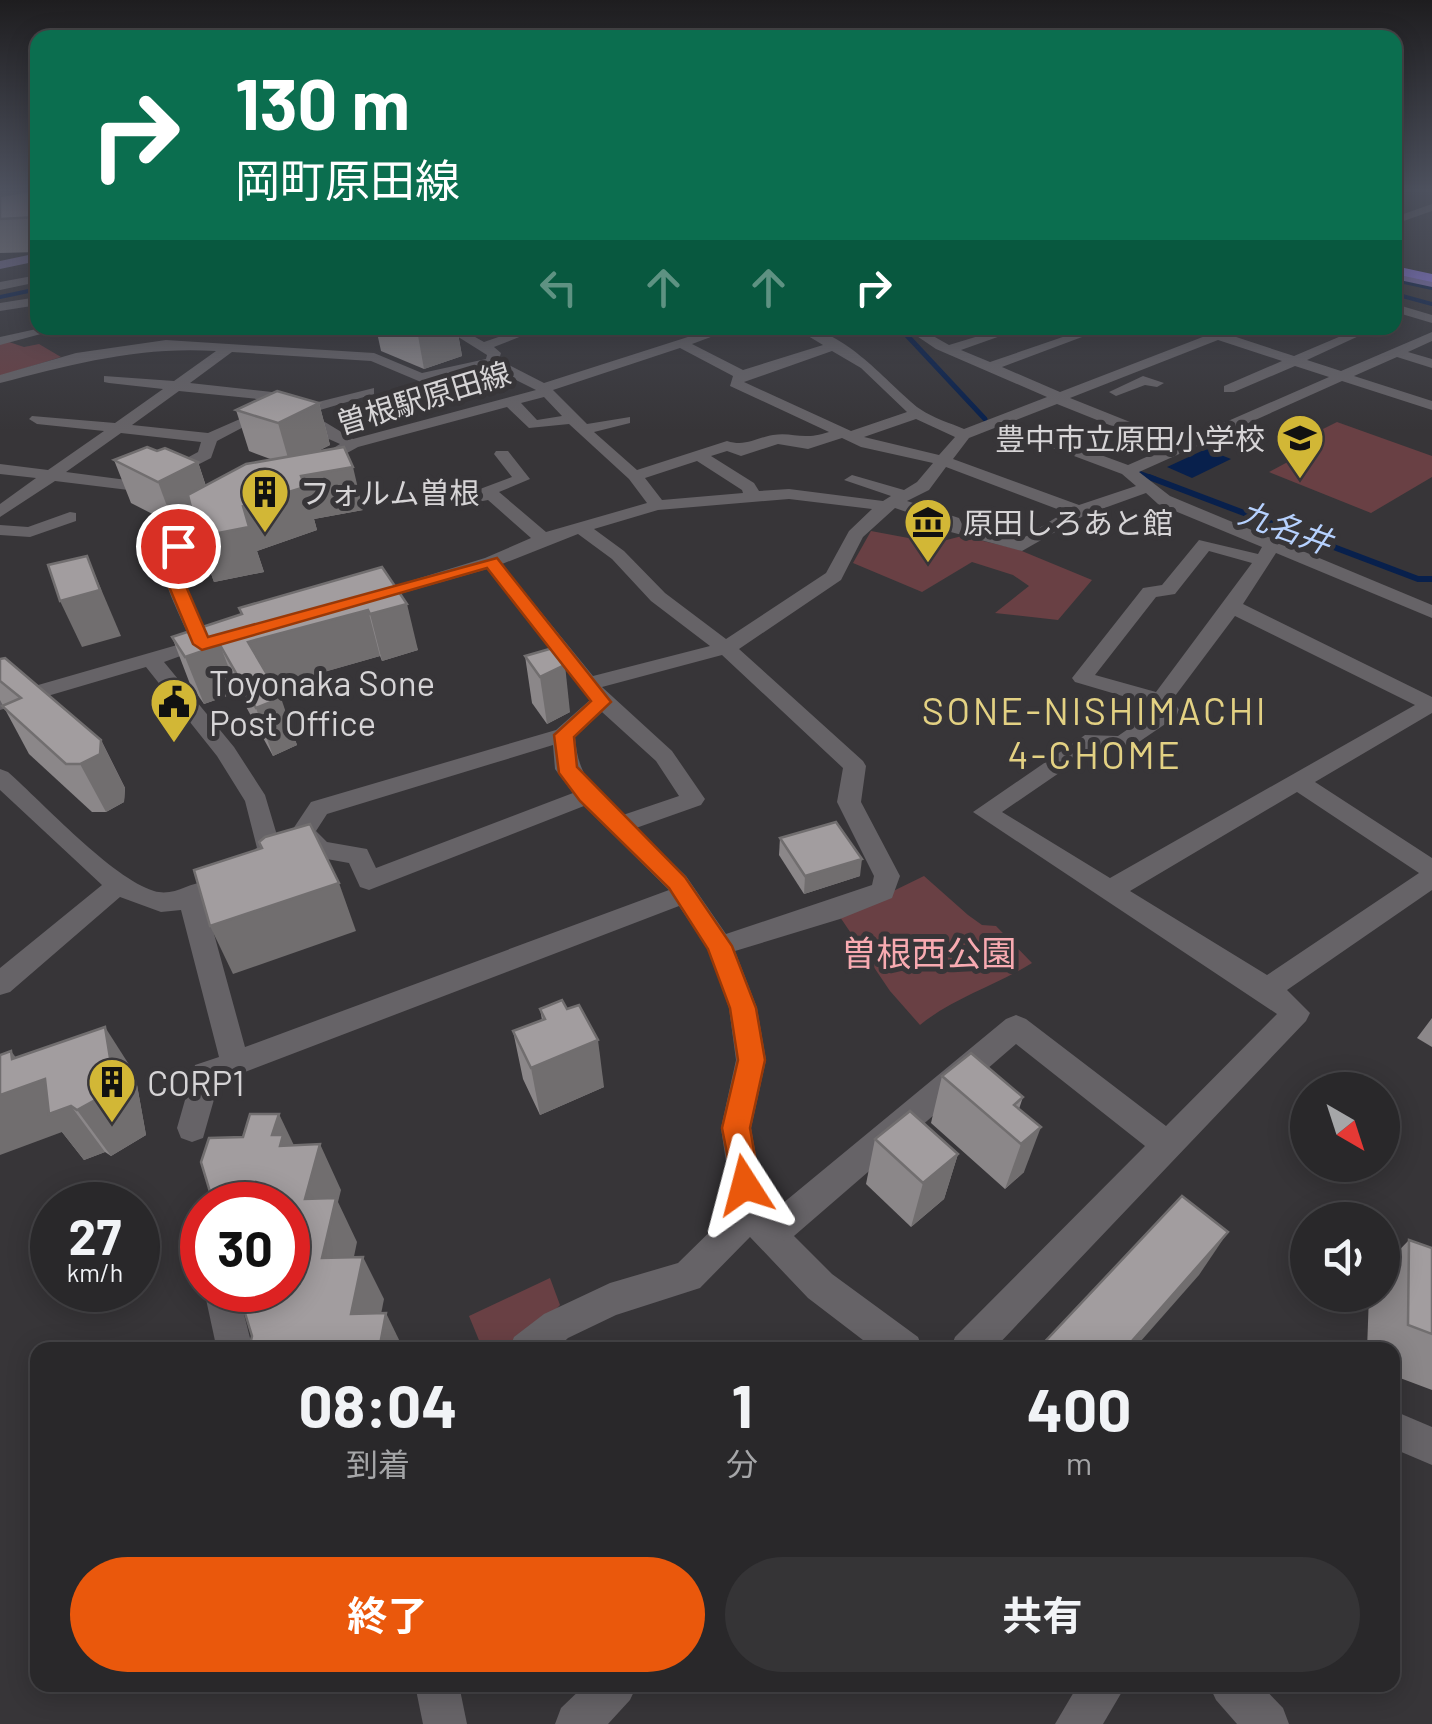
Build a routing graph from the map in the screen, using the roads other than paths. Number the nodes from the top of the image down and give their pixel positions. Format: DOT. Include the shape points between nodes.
graph roads {
  1 [pos="30,280"];
  2 [pos="0,286"];
  3 [pos="30,302"];
  4 [pos="0,306"];
  5 [pos="1402,313"];
  6 [pos="1432,319"];
  7 [pos="30,334"];
  8 [pos="173,335"];
  9 [pos="464,335"];
  10 [pos="517,335"];
  11 [pos="679,335"];
  12 [pos="705,335"];
  13 [pos="815,335"];
  14 [pos="924,335"];
  15 [pos="994,335"];
  16 [pos="1080,335"];
  17 [pos="1216,335"];
  18 [pos="1353,335"];
  19 [pos="1432,336"];
  20 [pos="0,340"];
  21 [pos="688,340"];
  22 [pos="154,346"];
  23 [pos="486,346"];
  24 [pos="835,346"];
  25 [pos="949,349"];
  26 [pos="227,350"];
  27 [pos="1396,352"];
  28 [pos="320,357"];
  29 [pos="1294,360"];
  30 [pos="492,362"];
  31 [pos="1432,364"];
  32 [pos="990,367"];
  33 [pos="873,372"];
  34 [pos="1266,373"];
  35 [pos="742,375"];
  36 [pos="846,376"];
  37 [pos="1342,376"];
  38 [pos="429,377"];
  39 [pos="109,380"];
  40 [pos="4,381"];
  41 [pos="1157,383"];
  42 [pos="175,386"];
  43 [pos="446,388"];
  44 [pos="1230,389"];
  45 [pos="544,390"];
  46 [pos="1316,390"];
  47 [pos="369,391"];
  48 [pos="264,395"];
  49 [pos="1060,398"];
  50 [pos="510,401"];
  51 [pos="1432,406"];
  52 [pos="1079,407"];
  53 [pos="300,411"];
  54 [pos="917,414"];
  55 [pos="37,419"];
  56 [pos="625,420"];
  57 [pos="995,421"];
  58 [pos="245,422"];
  59 [pos="577,424"];
  60 [pos="117,428"];
  61 [pos="846,435"];
  62 [pos="964,435"];
  63 [pos="210,438"];
  64 [pos="352,444"];
  65 [pos="1176,446"];
  66 [pos="502,454"];
  67 [pos="700,456"];
  68 [pos="944,461"];
  69 [pos="0,469"];
  70 [pos="1128,471"];
  71 [pos="302,473"];
  72 [pos="52,474"];
  73 [pos="635,476"];
  74 [pos="852,480"];
  75 [pos="1148,487"];
  76 [pos="491,494"];
  77 [pos="755,498"];
  78 [pos="456,501"];
  79 [pos="896,501"];
  80 [pos="251,502"];
  81 [pos="657,505"];
  82 [pos="1079,511"];
  83 [pos="0,512"];
  84 [pos="70,518"];
  85 [pos="580,527"];
  86 [pos="0,530"];
  87 [pos="543,539"];
  88 [pos="1267,554"];
  89 [pos="491,562"];
  90 [pos="343,604"];
  91 [pos="1426,606"];
  92 [pos="1236,608"];
  93 [pos="726,648"];
  94 [pos="151,659"];
  95 [pos="594,693"];
  96 [pos="1161,700"];
  97 [pos="0,703"];
  98 [pos="1431,705"];
  99 [pos="564,735"];
  100 [pos="0,777"];
  101 [pos="1298,782"];
  102 [pos="588,796"];
  103 [pos="618,826"];
  104 [pos="295,844"];
  105 [pos="270,852"];
  106 [pos="1430,878"];
  107 [pos="118,885"];
  108 [pos="1109,892"];
  109 [pos="684,894"];
  110 [pos="191,898"];
  111 [pos="720,946"];
  112 [pos="0,984"];
  113 [pos="1266,988"];
  114 [pos="234,1063"];
  115 [pos="192,1128"];
  116 [pos="1168,1146"];
  117 [pos="760,1224"];
  118 [pos="226,1312"];
  119 [pos="233,1342"];
  120 [pos="536,1342"];
  121 [pos="894,1342"];
  122 [pos="976,1342"];
  123 [pos="1400,1432"];
  124 [pos="1432,1446"];
  125 [pos="438,1692"];
  126 [pos="608,1692"];
  127 [pos="1099,1692"];
  128 [pos="1237,1692"];
  129 [pos="445,1724"];
  130 [pos="577,1724"];
  131 [pos="1077,1724"];
  132 [pos="1267,1724"];
  1 -- 2 [label="street"];
  3 -- 4 [label="street"];
  5 -- 6 [label="street"];
  7 -- 20 [label="street"];
  8 -- 22 [label="street"];
  9 -- 23 [label="street"];
  10 -- 23 [label="street"];
  11 -- 21 [label="street"];
  12 -- 21 [label="street, 曽根駅原田線"];
  13 -- 24 [label="street"];
  14 -- 25 [label="street"];
  15 -- 25 [label="street"];
  16 -- 32 [label="street"];
  17 -- 29 [label="street"];
  17 -- 49 [label="street"];
  18 -- 29 [label="street"];
  19 -- 27 [label="street"];
  21 -- 35 [label="street"];
  21 -- 45 [label="street, 曽根駅原田線"];
  22 -- 26 [label="street"];
  22 -- 40 [label="street" via="76,357"];
  23 -- 30 [label="street"];
  24 -- 33 [label="street"];
  24 -- 35 [label="street"];
  25 -- 32 [label="street"];
  26 -- 28 [label="street"];
  26 -- 42 [label="street"];
  27 -- 31 [label="street"];
  27 -- 37 [label="street"];
  28 -- 38 [label="street" via="374,358"];
  28 -- 48 [label="street" via="286,374"];
  29 -- 34 [label="street"];
  29 -- 37 [label="street"];
  30 -- 38 [label="street"];
  30 -- 45 [label="street"];
  32 -- 49 [label="street"];
  33 -- 36 [label="street"];
  33 -- 54 [label="street"];
  34 -- 44 [label="street"];
  34 -- 46 [label="street"];
  35 -- 61 [label="street" via="735,383"];
  37 -- 46 [label="street"];
  37 -- 51 [label="street"];
  38 -- 43 [label="street"];
  39 -- 42 [label="street"];
  41 -- 52 [label="street" via="1143,380"];
  42 -- 48 [label="street"];
  42 -- 60 [label="street"];
  45 -- 50 [label="street, 曽根駅原田線"];
  45 -- 59 [label="street"];
  46 -- 65 [label="street"];
  47 -- 53 [label="street"];
  48 -- 53 [label="street" via="281,397"];
  49 -- 52 [label="street"];
  49 -- 57 [label="street"];
  50 -- 59 [label="street" via="534,425"];
  50 -- 64 [label="street, 曽根駅原田線"];
  52 -- 65 [label="street"];
  53 -- 64 [label="street"];
  54 -- 61 [label="street"];
  54 -- 62 [label="street"];
  55 -- 60 [label="street"];
  56 -- 59 [label="street"];
  57 -- 62 [label="street"];
  57 -- 70 [label="street"];
  58 -- 63 [label="street"];
  59 -- 73 [label="street"];
  60 -- 63 [label="street"];
  60 -- 72 [label="street"];
  61 -- 67 [label="street" via="808,444 778,439 740,451 727,446"];
  61 -- 68 [label="street"];
  62 -- 68 [label="street"];
  63 -- 72 [label="street" via="205,455 145,487"];
  64 -- 71 [label="street, 曽根駅原田線"];
  65 -- 70 [label="street"];
  66 -- 76 [label="street" via="522,479 489,488"];
  67 -- 73 [label="street"];
  67 -- 77 [label="street"];
  68 -- 79 [label="street"];
  68 -- 82 [label="street"];
  69 -- 72 [label="street"];
  70 -- 75 [label="street"];
  72 -- 83 [label="street"];
  73 -- 81 [label="street"];
  74 -- 79 [label="street"];
  75 -- 82 [label="street"];
  75 -- 88 [label="street"];
  76 -- 78 [label="street"];
  76 -- 87 [label="street"];
  77 -- 79 [label="street"];
  77 -- 81 [label="street"];
  79 -- 82 [label="street" via="953,527 1022,546"];
  79 -- 93 [label="street" via="855,535 834,576"];
  80 -- 94 [label="street" via="178,546 174,577 212,641"];
  81 -- 85 [label="street"];
  84 -- 86 [label="street" via="30,532"];
  85 -- 87 [label="street"];
  85 -- 93 [label="street"];
  87 -- 89 [label="street"];
  88 -- 91 [label="street"];
  88 -- 92 [label="street"];
  88 -- 96 [label="street" via="1205,544 1168,590 1150,592 1082,678"];
  89 -- 90 [label="street"];
  89 -- 95 [label="street"];
  92 -- 96 [label="street"];
  92 -- 98 [label="street"];
  93 -- 95 [label="street"];
  93 -- 111 [label="street" via="854,766 849,802 888,876 883,891"];
  94 -- 97 [label="street" via="21,688"];
  94 -- 105 [label="street" via="257,801"];
  95 -- 99 [label="street"];
  95 -- 103 [label="street" via="664,756 694,798"];
  96 -- 108 [label="street" via="1169,711 1122,743 1093,740 985,812"];
  98 -- 101 [label="street"];
  99 -- 102 [label="street" via="566,768"];
  99 -- 104 [label="street" via="320,808"];
  100 -- 107 [label="street"];
  101 -- 106 [label="street"];
  101 -- 108 [label="street"];
  102 -- 103 [label="street"];
  102 -- 104 [label="street" via="369,880 358,855 319,850 312,839"];
  103 -- 109 [label="street"];
  104 -- 105 [label="street"];
  105 -- 110 [label="street"];
  106 -- 113 [label="street"];
  107 -- 110 [label="street" via="154,904"];
  107 -- 112 [label="street"];
  108 -- 113 [label="street"];
  109 -- 111 [label="street"];
  109 -- 114 [label="street"];
  110 -- 114 [label="street"];
  111 -- 117 [label="street" via="743,1008 752,1060 736,1128"];
  113 -- 116 [label="street" via="1296,1013"];
  114 -- 115 [label="street" via="206,1074"];
  116 -- 117 [label="street" via="1016,1027"];
  116 -- 122 [label="street"];
  117 -- 120 [label="street" via="688,1276 596,1307"];
  117 -- 121 [label="street" via="820,1286"];
  118 -- 119 [label="street"];
  123 -- 124 [label="street"];
  125 -- 129 [label="street"];
  126 -- 130 [label="street"];
  127 -- 131 [label="street"];
  128 -- 132 [label="street"];
}
